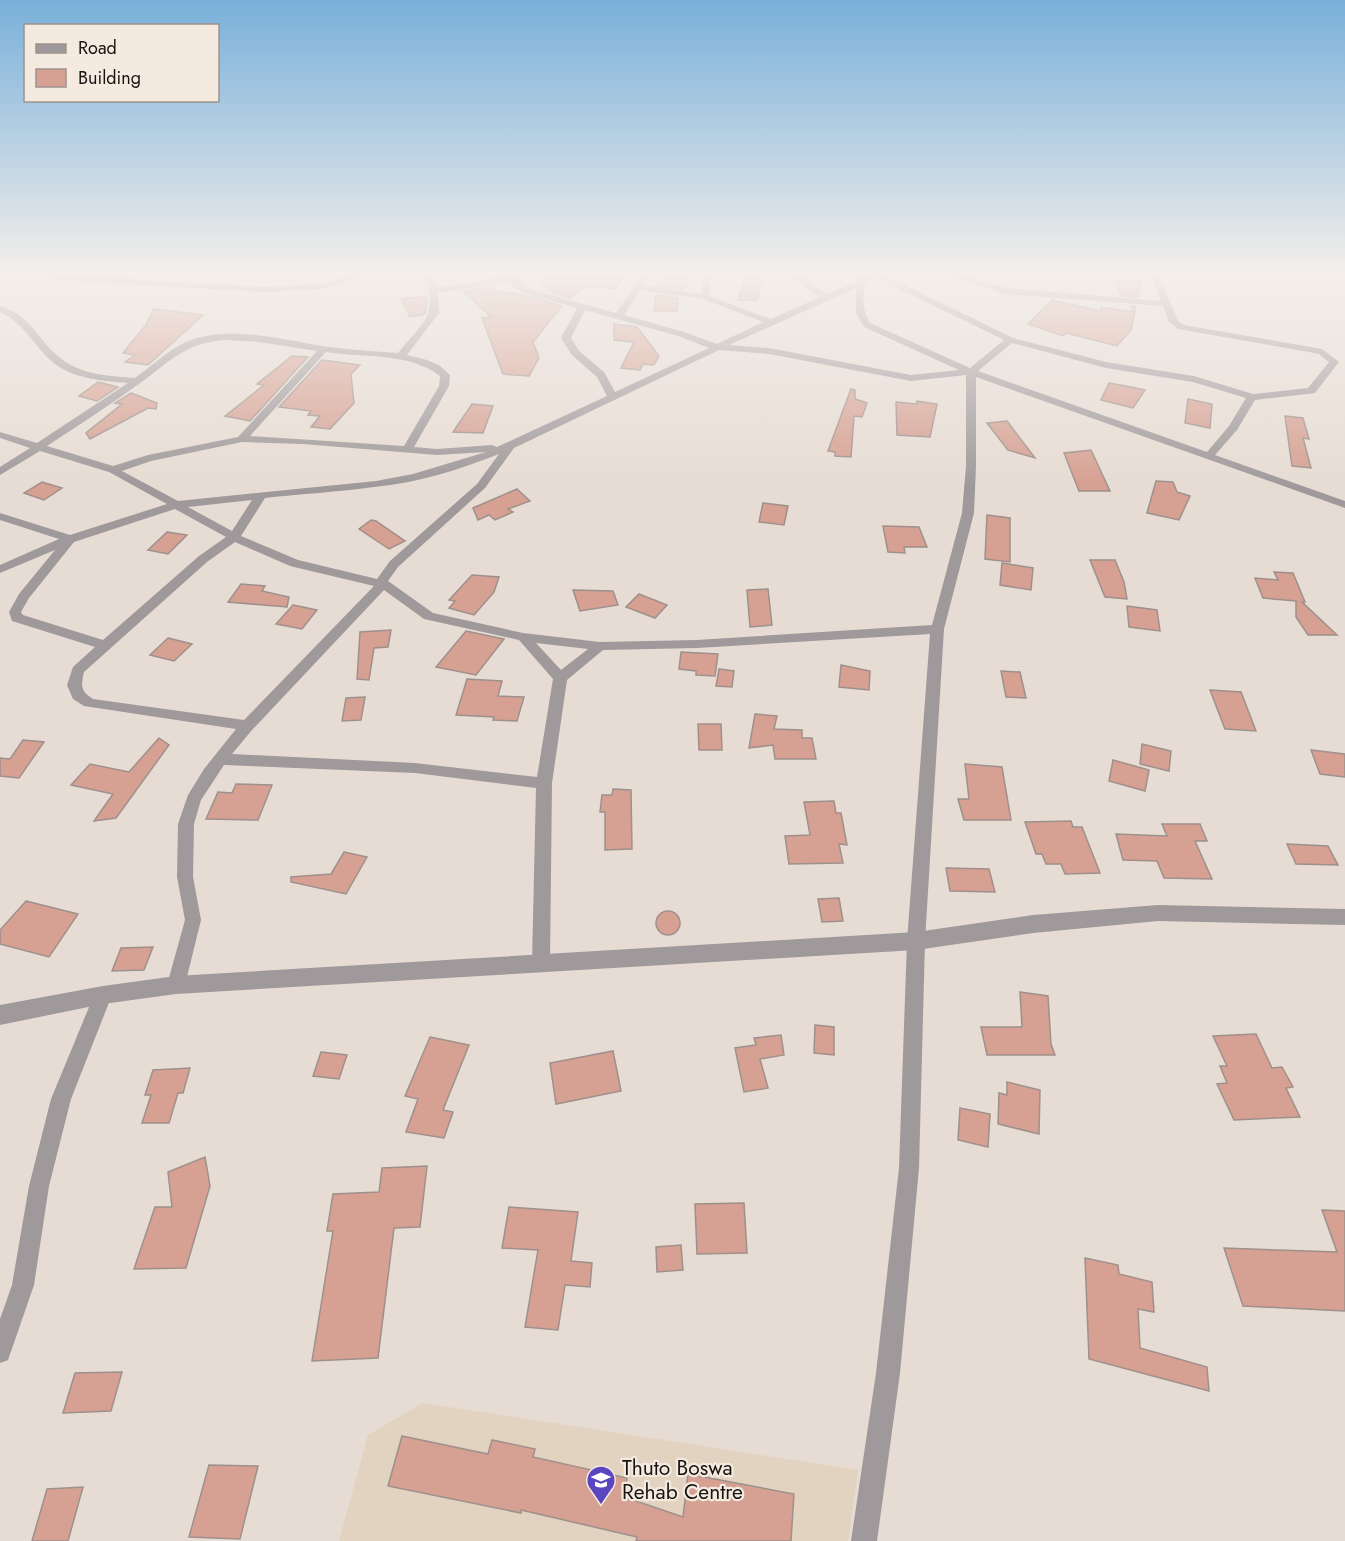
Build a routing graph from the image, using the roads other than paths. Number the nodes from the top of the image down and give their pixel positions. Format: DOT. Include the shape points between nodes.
graph roads {
  1 [pos="42,343"];
  2 [pos="194,343"];
  3 [pos="273,343"];
  4 [pos="411,343"];
  5 [pos="568,343"];
  6 [pos="705,343"];
  7 [pos="725,343"];
  8 [pos="907,343"];
  9 [pos="1006,343"];
  10 [pos="1021,343"];
  11 [pos="1274,343"];
  12 [pos="716,347"];
  13 [pos="323,350"];
  14 [pos="399,358"];
  15 [pos="971,372"];
  16 [pos="136,381"];
  17 [pos="613,397"];
  18 [pos="1252,397"];
  19 [pos="0,435"];
  20 [pos="242,439"];
  21 [pos="510,446"];
  22 [pos="37,448"];
  23 [pos="407,450"];
  24 [pos="1210,455"];
  25 [pos="113,470"];
  26 [pos="0,472"];
  27 [pos="261,495"];
  28 [pos="177,505"];
  29 [pos="1345,505"];
  30 [pos="0,516"];
  31 [pos="234,537"];
  32 [pos="70,539"];
  33 [pos="0,568"];
  34 [pos="383,584"];
  35 [pos="936,629"];
  36 [pos="523,637"];
  37 [pos="103,645"];
  38 [pos="600,646"];
  39 [pos="560,678"];
  40 [pos="247,726"];
  41 [pos="221,759"];
  42 [pos="544,783"];
  43 [pos="1345,916"];
  44 [pos="916,941"];
  45 [pos="541,962"];
  46 [pos="176,985"];
  47 [pos="103,995"];
  48 [pos="0,1015"];
  49 [pos="0,1352"];
  50 [pos="864,1541"];
  1 -- 16 [label="street" via="51,356 70,369 95,377"];
  2 -- 16 [label="street" via="182,346"];
  3 -- 13 [label="street"];
  4 -- 14 [label="street"];
  5 -- 17 [label="street" via="576,355 599,373"];
  6 -- 12 [label="street"];
  7 -- 12 [label="street"];
  8 -- 15 [label="street"];
  9 -- 15 [label="street"];
  10 -- 18 [label="street" via="1106,365 1194,379"];
  11 -- 18 [label="street" via="1322,352 1334,362 1311,391"];
  12 -- 15 [label="street" via="769,351 911,378"];
  12 -- 17 [label="street"];
  13 -- 14 [label="street"];
  13 -- 20 [label="street"];
  14 -- 23 [label="street" via="436,366 445,375 444,386"];
  15 -- 24 [label="street"];
  15 -- 35 [label="street" via="968,513"];
  16 -- 22 [label="street"];
  17 -- 21 [label="street"];
  18 -- 24 [label="street"];
  19 -- 22 [label="street"];
  20 -- 23 [label="street"];
  20 -- 25 [label="street" via="148,458"];
  21 -- 23 [label="street" via="437,452"];
  21 -- 27 [label="street" via="414,477"];
  21 -- 34 [label="street" via="480,486 394,564"];
  22 -- 25 [label="street"];
  22 -- 26 [label="street"];
  24 -- 29 [label="street"];
  25 -- 28 [label="street"];
  27 -- 28 [label="street"];
  27 -- 31 [label="street"];
  28 -- 31 [label="street"];
  28 -- 32 [label="street"];
  30 -- 32 [label="street"];
  31 -- 34 [label="street" via="294,563"];
  31 -- 37 [label="street"];
  32 -- 33 [label="street"];
  32 -- 37 [label="street" via="15,612 17,618"];
  34 -- 36 [label="street" via="429,616"];
  34 -- 40 [label="street"];
  35 -- 38 [label="street"];
  35 -- 44 [label="street"];
  36 -- 38 [label="street"];
  36 -- 39 [label="street"];
  37 -- 40 [label="street" via="78,670 74,685 78,696 89,703"];
  38 -- 39 [label="street"];
  39 -- 42 [label="street"];
  40 -- 41 [label="street"];
  41 -- 42 [label="street" via="415,768"];
  41 -- 46 [label="street" via="194,799 186,824 184,877 193,920"];
  42 -- 45 [label="street"];
  43 -- 44 [label="street" via="1158,913 1033,924"];
  44 -- 45 [label="street"];
  44 -- 50 [label="street" via="909,1168 888,1373"];
  45 -- 46 [label="street"];
  46 -- 47 [label="street"];
  47 -- 48 [label="street"];
  47 -- 49 [label="street" via="61,1099 39,1186 23,1285"];
}
